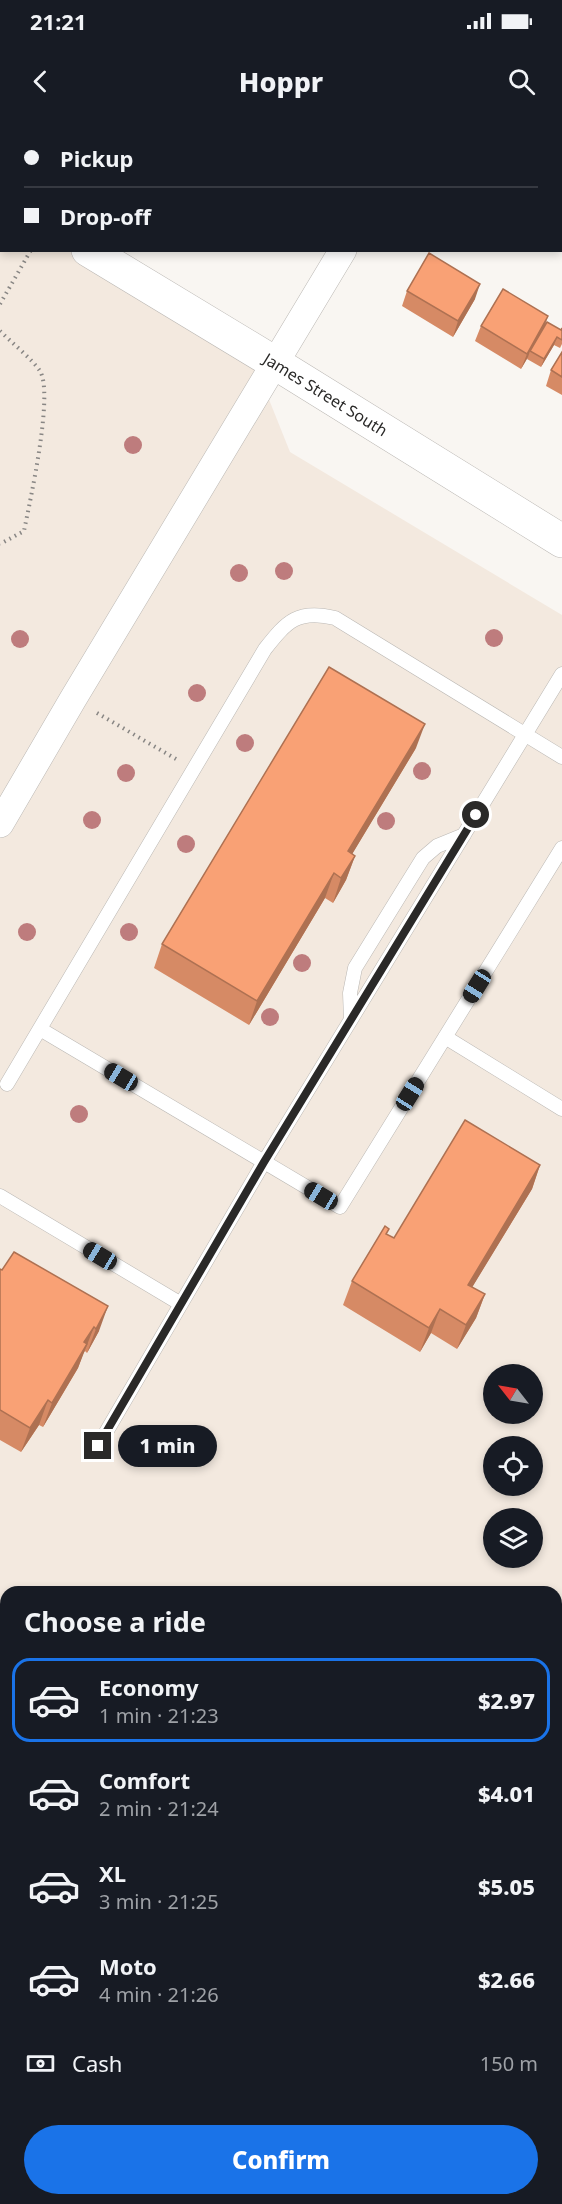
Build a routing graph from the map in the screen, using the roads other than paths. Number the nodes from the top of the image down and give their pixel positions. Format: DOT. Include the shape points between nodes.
graph roads {
  1 [pos="91,252"];
  2 [pos="342,252"];
  3 [pos="275,363"];
  4 [pos="562,541"];
  5 [pos="562,674"];
  6 [pos="525,734"];
  7 [pos="562,757"];
  8 [pos="0,824"];
  9 [pos="464,835"];
  10 [pos="562,848"];
  11 [pos="351,1019"];
  12 [pos="40,1029"];
  13 [pos="445,1037"];
  14 [pos="7,1083"];
  15 [pos="562,1109"];
  16 [pos="264,1162"];
  17 [pos="0,1196"];
  18 [pos="181,1304"];
  19 [pos="98,1446"];
  1 -- 3 [label="street, James Street South"];
  2 -- 3 [label="street"];
  3 -- 4 [label="street, James Street South"];
  3 -- 8 [label="street"];
  5 -- 6 [label="lane"];
  6 -- 7 [label="lane"];
  6 -- 9 [label="lane"];
  6 -- 12 [label="lane" via="335,618 317,614 291,621 265,649"];
  9 -- 11 [label="lane"];
  9 -- 11 [label="lane" via="437,846 423,858 355,968 350,993"];
  10 -- 13 [label="lane"];
  11 -- 16 [label="lane"];
  12 -- 14 [label="lane"];
  12 -- 16 [label="lane"];
  13 -- 15 [label="lane"];
  13 -- 16 [label="lane" via="340,1207"];
  16 -- 18 [label="lane"];
  17 -- 18 [label="lane"];
  18 -- 19 [label="lane"];
}
